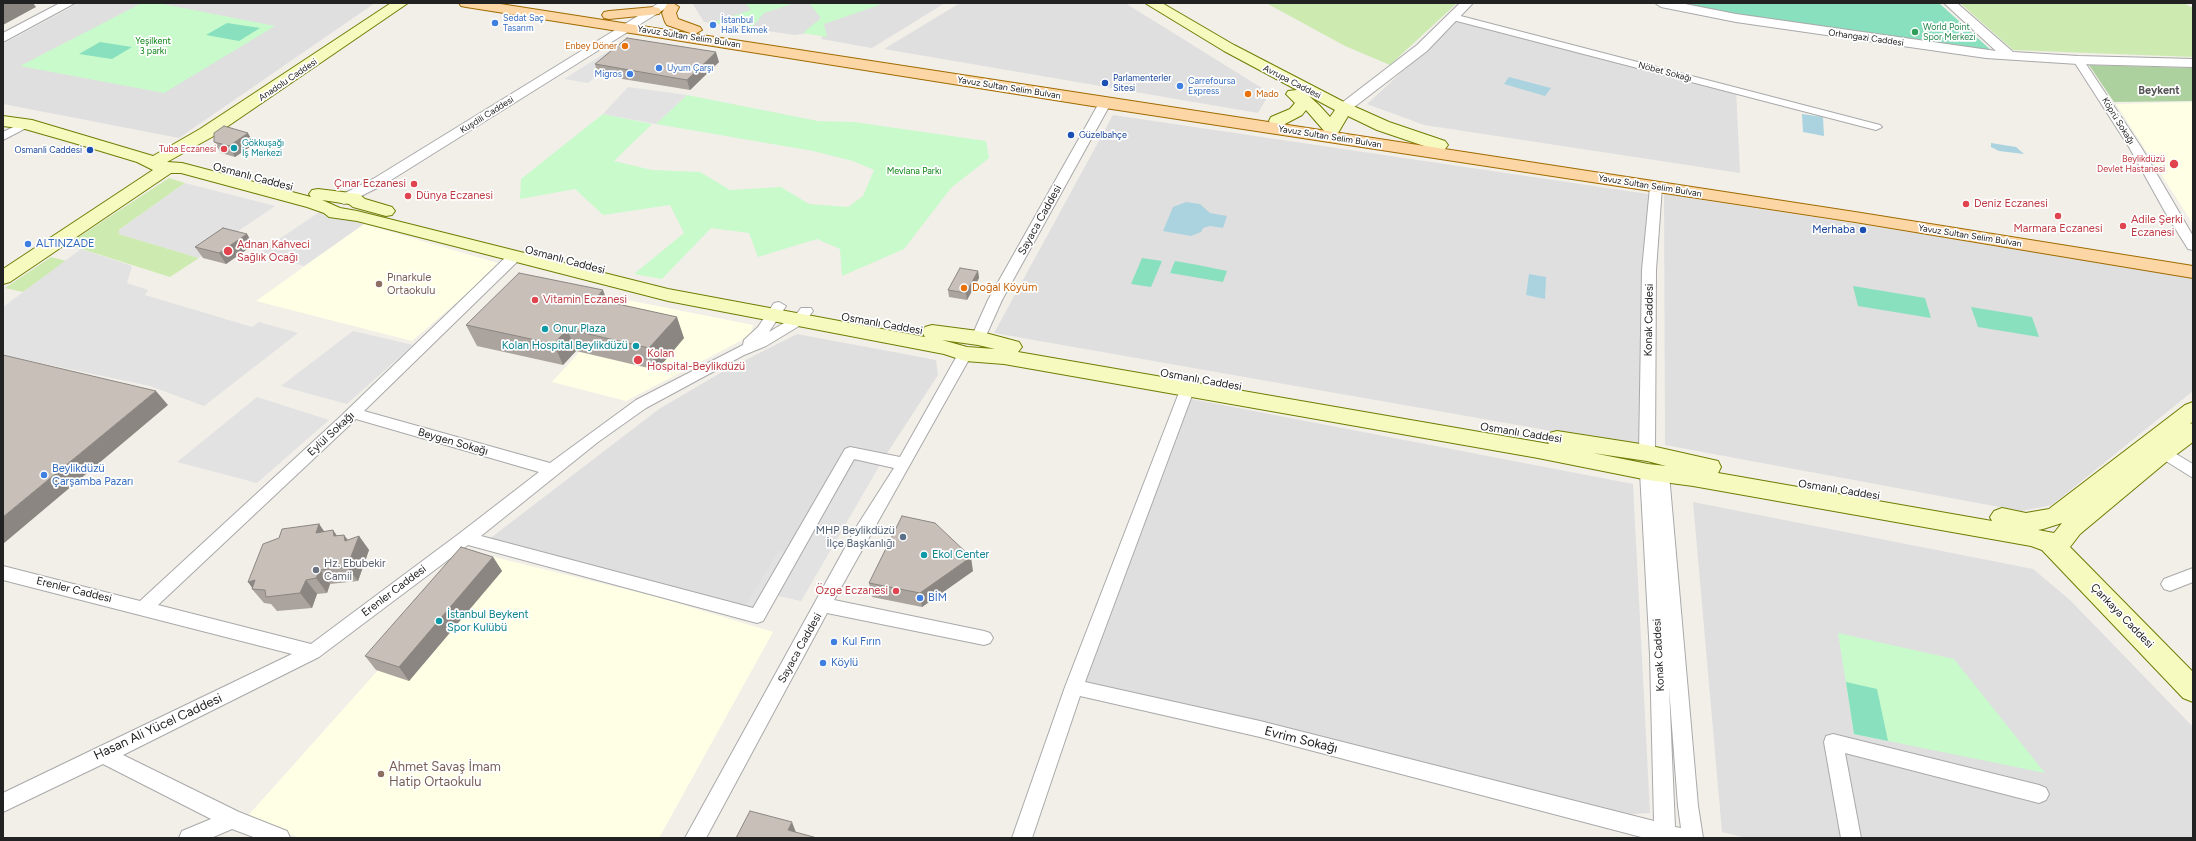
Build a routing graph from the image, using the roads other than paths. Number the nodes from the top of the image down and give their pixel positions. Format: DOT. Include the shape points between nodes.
graph roads {
  1 [pos="61,3"];
  2 [pos="69,3"];
  3 [pos="401,3"];
  4 [pos="413,3"];
  5 [pos="466,3"];
  6 [pos="524,3"];
  7 [pos="1136,3"];
  8 [pos="1152,3"];
  9 [pos="1467,3"];
  10 [pos="1661,3"];
  11 [pos="1950,3"];
  12 [pos="673,4"];
  13 [pos="1453,17"];
  14 [pos="596,18"];
  15 [pos="640,22"];
  16 [pos="691,33"];
  17 [pos="3,34"];
  18 [pos="3,38"];
  19 [pos="611,40"];
  20 [pos="2010,56"];
  21 [pos="2078,60"];
  22 [pos="2193,63"];
  23 [pos="1101,98"];
  24 [pos="1303,99"];
  25 [pos="1344,108"];
  26 [pos="3,112"];
  27 [pos="1277,120"];
  28 [pos="3,121"];
  29 [pos="26,124"];
  30 [pos="1876,127"];
  31 [pos="1331,133"];
  32 [pos="3,137"];
  33 [pos="1439,145"];
  34 [pos="172,161"];
  35 [pos="1656,187"];
  36 [pos="344,206"];
  37 [pos="47,245"];
  38 [pos="2193,246"];
  39 [pos="514,257"];
  40 [pos="2193,261"];
  41 [pos="3,271"];
  42 [pos="2193,272"];
  43 [pos="3,278"];
  44 [pos="776,311"];
  45 [pos="802,316"];
  46 [pos="972,346"];
  47 [pos="739,352"];
  48 [pos="1187,390"];
  49 [pos="2193,410"];
  50 [pos="353,413"];
  51 [pos="2193,432"];
  52 [pos="2166,454"];
  53 [pos="1650,461"];
  54 [pos="904,464"];
  55 [pos="553,470"];
  56 [pos="2193,472"];
  57 [pos="2046,532"];
  58 [pos="466,538"];
  59 [pos="3,573"];
  60 [pos="2193,576"];
  61 [pos="2170,584"];
  62 [pos="823,606"];
  63 [pos="145,607"];
  64 [pos="984,638"];
  65 [pos="313,652"];
  66 [pos="1074,687"];
  67 [pos="2193,690"];
  68 [pos="102,754"];
  69 [pos="2039,794"];
  70 [pos="3,803"];
  71 [pos="232,819"];
  72 [pos="1670,837"];
  73 [pos="189,838"];
  74 [pos="280,838"];
  75 [pos="695,838"];
  76 [pos="1022,838"];
  77 [pos="1693,838"];
  78 [pos="1851,838"];
  1 -- 17 [label="street"];
  2 -- 18 [label="street"];
  3 -- 34 [label="main road, Anadolu Caddesi"];
  4 -- 34 [label="main road, Anadolu Caddesi"];
  5 -- 14 [label="main road, Yavuz Sultan Selim Bulvarı"];
  6 -- 14 [label="main road, Yavuz Sultan Selim Bulvarı"];
  7 -- 24 [label="main road, Avrupa Caddesi" via="1196,40"];
  8 -- 25 [label="main road, Avrupa Caddesi" via="1260,66"];
  9 -- 13 [label="street"];
  10 -- 20 [label="street, Orhangazi Caddesi" via="1736,18 1841,34"];
  11 -- 20 [label="street"];
  12 -- 15 [label="street, Kuşdili Caddesi"];
  12 -- 16 [label="main road" via="669,13 672,22"];
  13 -- 25 [label="street" via="1422,48"];
  13 -- 30 [label="street, Nöbet Sokağı"];
  14 -- 15 [label="main road, Yavuz Sultan Selim Bulvarı"];
  14 -- 15 [label="main road"];
  14 -- 19 [label="main road"];
  15 -- 16 [label="main road, Yavuz Sultan Selim Bulvarı"];
  15 -- 19 [label="street, Kuşdili Caddesi"];
  16 -- 19 [label="main road"];
  16 -- 23 [label="main road, Yavuz Sultan Selim Bulvarı"];
  19 -- 36 [label="street, Kuşdili Caddesi" via="378,182"];
  20 -- 21 [label="street, Orhangazi Caddesi"];
  21 -- 22 [label="street, Orhangazi Caddesi"];
  21 -- 38 [label="street, Köprü Sokağı" via="2135,147"];
  23 -- 27 [label="main road, Yavuz Sultan Selim Bulvarı"];
  23 -- 31 [label="main road, Yavuz Sultan Selim Bulvarı"];
  23 -- 46 [label="street, Sayaca Caddesi"];
  24 -- 27 [label="main road" via="1296,112"];
  24 -- 31 [label="main road, Avrupa Caddesi" via="1319,114"];
  25 -- 31 [label="main road"];
  25 -- 33 [label="main road, Avrupa Caddesi" via="1383,126"];
  26 -- 34 [label="main road, Osmanlı Caddesi" via="40,118"];
  27 -- 31 [label="main road, Yavuz Sultan Selim Bulvarı"];
  28 -- 29 [label="main road, Osmanlı Caddesi"];
  29 -- 32 [label="street"];
  29 -- 34 [label="main road, Osmanlı Caddesi" via="136,156"];
  31 -- 33 [label="main road, Yavuz Sultan Selim Bulvarı"];
  31 -- 35 [label="main road, Yavuz Sultan Selim Bulvarı"];
  33 -- 40 [label="main road, Yavuz Sultan Selim Bulvarı"];
  34 -- 36 [label="main road, Osmanlı Caddesi" via="182,168"];
  34 -- 37 [label="main road, Anadolu Caddesi"];
  35 -- 42 [label="main road, Yavuz Sultan Selim Bulvarı"];
  35 -- 53 [label="street, Konak Caddesi" via="1649,270"];
  36 -- 39 [label="main road, Osmanlı Caddesi"];
  36 -- 44 [label="main road, Osmanlı Caddesi"];
  37 -- 41 [label="main road, Anadolu Caddesi"];
  37 -- 43 [label="main road, Anadolu Caddesi"];
  39 -- 44 [label="main road, Osmanlı Caddesi" via="668,295"];
  39 -- 50 [label="street, Eylül Sokağı"];
  44 -- 45 [label="main road, Osmanlı Caddesi"];
  44 -- 47 [label="street" via="763,330"];
  45 -- 46 [label="main road, Osmanlı Caddesi"];
  45 -- 47 [label="street" via="761,344"];
  46 -- 48 [label="main road, Osmanlı Caddesi" via="1004,357"];
  46 -- 53 [label="main road, Osmanlı Caddesi" via="1001,345"];
  46 -- 54 [label="street, Sayaca Caddesi" via="923,425"];
  47 -- 55 [label="street, Erenler Caddesi" via="641,404"];
  48 -- 53 [label="main road, Osmanlı Caddesi" via="1538,450"];
  48 -- 66 [label="street, Osmanlı Caddesi"];
  49 -- 57 [label="main road" via="2057,515"];
  50 -- 55 [label="street, Beygen Sokağı"];
  50 -- 63 [label="street, Eylül Sokağı"];
  51 -- 57 [label="main road" via="2072,527"];
  52 -- 56 [label="street"];
  53 -- 57 [label="main road, Osmanlı Caddesi" via="1693,477"];
  53 -- 72 [label="street, Konak Caddesi"];
  53 -- 77 [label="street, Konak Caddesi"];
  54 -- 58 [label="street" via="850,453 757,616"];
  54 -- 62 [label="street, Sayaca Caddesi" via="863,530"];
  55 -- 58 [label="street, Erenler Caddesi"];
  57 -- 67 [label="main road, Çankaya Caddesi"];
  58 -- 65 [label="street, Erenler Caddesi"];
  59 -- 63 [label="street, Erenler Caddesi"];
  60 -- 61 [label="street"];
  62 -- 64 [label="street"];
  62 -- 75 [label="street, Sayaca Caddesi"];
  63 -- 65 [label="street, Erenler Caddesi"];
  65 -- 68 [label="street, Hasan Ali Yücel Caddesi"];
  66 -- 72 [label="street, Evrim Sokağı" via="1268,731"];
  66 -- 76 [label="street"];
  68 -- 70 [label="street, Hasan Ali Yücel Caddesi"];
  68 -- 71 [label="street"];
  69 -- 78 [label="street" via="1833,742"];
  71 -- 73 [label="street"];
  71 -- 74 [label="street"];
}
